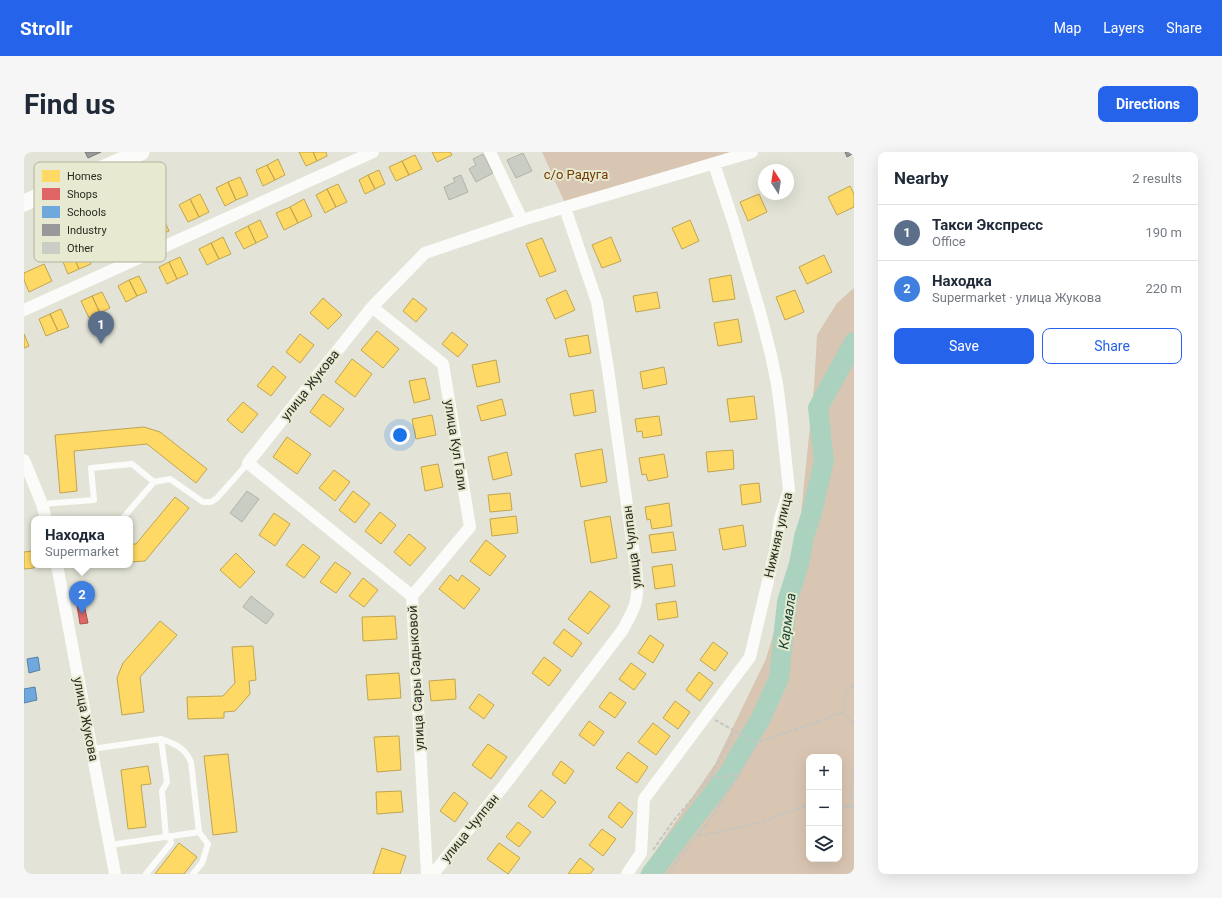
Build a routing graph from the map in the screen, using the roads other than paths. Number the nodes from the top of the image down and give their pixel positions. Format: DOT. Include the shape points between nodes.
graph roads {
  1 [pos="142,152"];
  2 [pos="373,152"];
  3 [pos="490,152"];
  4 [pos="752,152"];
  5 [pos="119,162"];
  6 [pos="714,164"];
  7 [pos="34,199"];
  8 [pos="24,203"];
  9 [pos="565,208"];
  10 [pos="522,220"];
  11 [pos="166,246"];
  12 [pos="130,262"];
  13 [pos="372,306"];
  14 [pos="24,310"];
  15 [pos="24,460"];
  16 [pos="248,463"];
  17 [pos="154,482"];
  18 [pos="42,504"];
  19 [pos="45,516"];
  20 [pos="125,516"];
  21 [pos="58,568"];
  22 [pos="412,596"];
  23 [pos="161,739"];
  24 [pos="92,749"];
  25 [pos="199,832"];
  26 [pos="166,837"];
  27 [pos="110,845"];
  28 [pos="115,874"];
  29 [pos="146,874"];
  30 [pos="193,874"];
  31 [pos="427,874"];
  32 [pos="433,874"];
  33 [pos="627,874"];
  1 -- 5 [label="main road"];
  2 -- 11 [label="street"];
  3 -- 10 [label="street"];
  4 -- 6 [label="street, улица Жукова"];
  6 -- 9 [label="street, улица Жукова"];
  6 -- 33 [label="street, Нижняя улица" via="771,355 780,406 789,490 780,519 776,547 750,657 644,799 642,853"];
  7 -- 8 [label="main road"];
  9 -- 10 [label="street, улица Жукова"];
  9 -- 32 [label="street, улица Чулпан" via="597,302 638,576 637,599 622,631"];
  10 -- 13 [label="street, улица Жукова" via="425,253"];
  12 -- 14 [label="street"];
  13 -- 16 [label="street, улица Жукова"];
  13 -- 22 [label="street, улица Кул Гали" via="443,364 470,527"];
  15 -- 18 [label="street"];
  16 -- 17 [label="lane" via="211,502 203,502 170,479"];
  16 -- 22 [label="street, улица Сары Садыковой"];
  17 -- 18 [label="lane" via="132,464 91,468 94,500"];
  17 -- 20 [label="lane"];
  18 -- 19 [label="street"];
  21 -- 24 [label="street, улица Жукова"];
  22 -- 31 [label="street, улица Сары Садыковой"];
  23 -- 24 [label="lane"];
  23 -- 25 [label="lane" via="183,749 191,762"];
  23 -- 26 [label="lane" via="167,782 162,791"];
  24 -- 27 [label="street, улица Жукова"];
  25 -- 26 [label="lane"];
  25 -- 30 [label="lane" via="208,844 202,863"];
  26 -- 27 [label="lane"];
  26 -- 29 [label="lane" via="170,838 171,843"];
  27 -- 28 [label="street, улица Жукова"];
}
